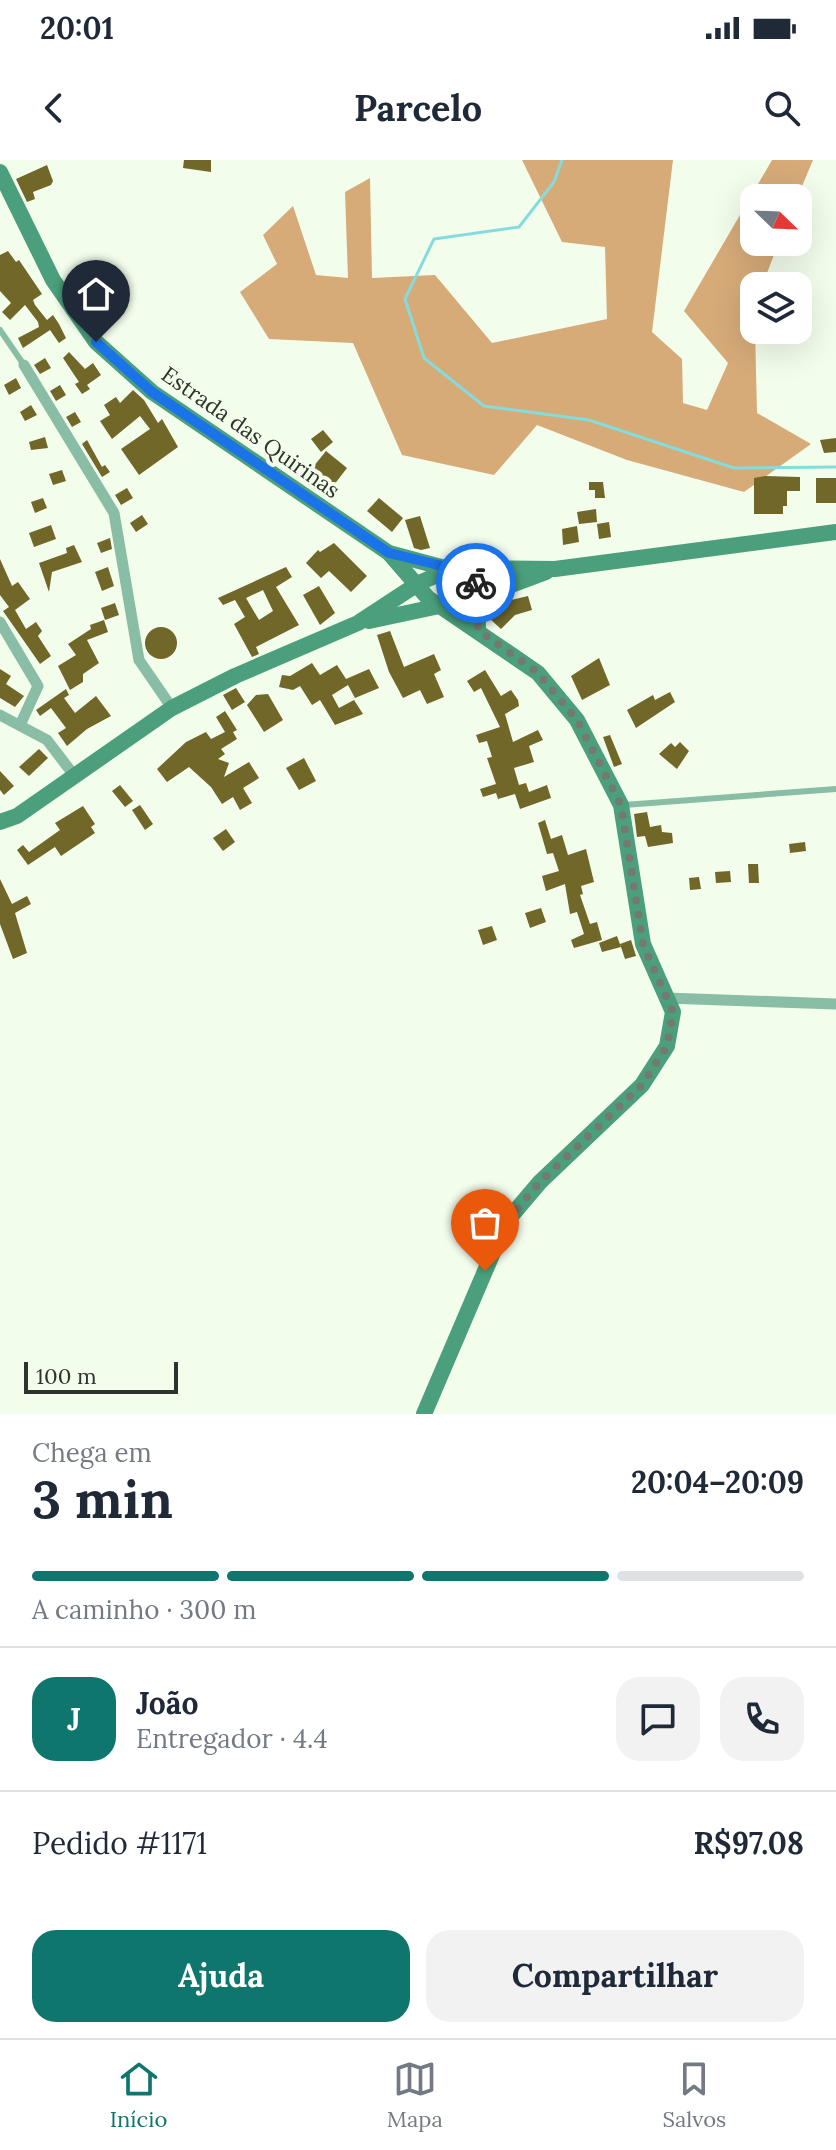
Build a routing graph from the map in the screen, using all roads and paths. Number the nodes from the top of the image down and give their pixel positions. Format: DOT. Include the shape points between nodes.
graph roads {
  1 [pos="0,172"];
  2 [pos="0,330"];
  3 [pos="24,365"];
  4 [pos="836,532"];
  5 [pos="389,553"];
  6 [pos="453,568"];
  7 [pos="555,569"];
  8 [pos="419,583"];
  9 [pos="477,598"];
  10 [pos="441,607"];
  11 [pos="0,622"];
  12 [pos="358,623"];
  13 [pos="478,630"];
  14 [pos="172,708"];
  15 [pos="0,715"];
  16 [pos="21,723"];
  17 [pos="73,774"];
  18 [pos="836,789"];
  19 [pos="621,805"];
  20 [pos="0,822"];
  21 [pos="667,998"];
  22 [pos="836,1004"];
  23 [pos="424,1414"];
  1 -- 5 [label="street, Estrada das Quirinas" via="53,280 96,342 152,392"];
  2 -- 3 [label="lane"];
  3 -- 14 [label="street" via="114,513 139,660"];
  4 -- 7 [label="street"];
  5 -- 6 [label="street, Estrada das Quirinas"];
  5 -- 8 [label="street, Estrada das Quirinas"];
  6 -- 7 [label="street"];
  6 -- 8 [label="street"];
  6 -- 9 [label="street" via="471,575"];
  7 -- 9 [label="street"];
  8 -- 10 [label="street, Estrada das Quirinas"];
  8 -- 12 [label="street"];
  9 -- 10 [label="street"];
  9 -- 13 [label="street"];
  10 -- 12 [label="street"];
  10 -- 13 [label="street, Estrada das Quirinas"];
  11 -- 16 [label="street" via="38,686"];
  12 -- 14 [label="street"];
  13 -- 19 [label="street, Estrada das Quirinas" via="538,673 577,720"];
  14 -- 17 [label="street"];
  15 -- 16 [label="street"];
  16 -- 17 [label="street" via="47,740"];
  17 -- 20 [label="street" via="17,816"];
  18 -- 19 [label="lane"];
  19 -- 21 [label="street, Estrada das Quirinas" via="643,944"];
  21 -- 22 [label="street"];
  21 -- 23 [label="street" via="673,1012 667,1046 642,1085 540,1182 506,1222"];
}
